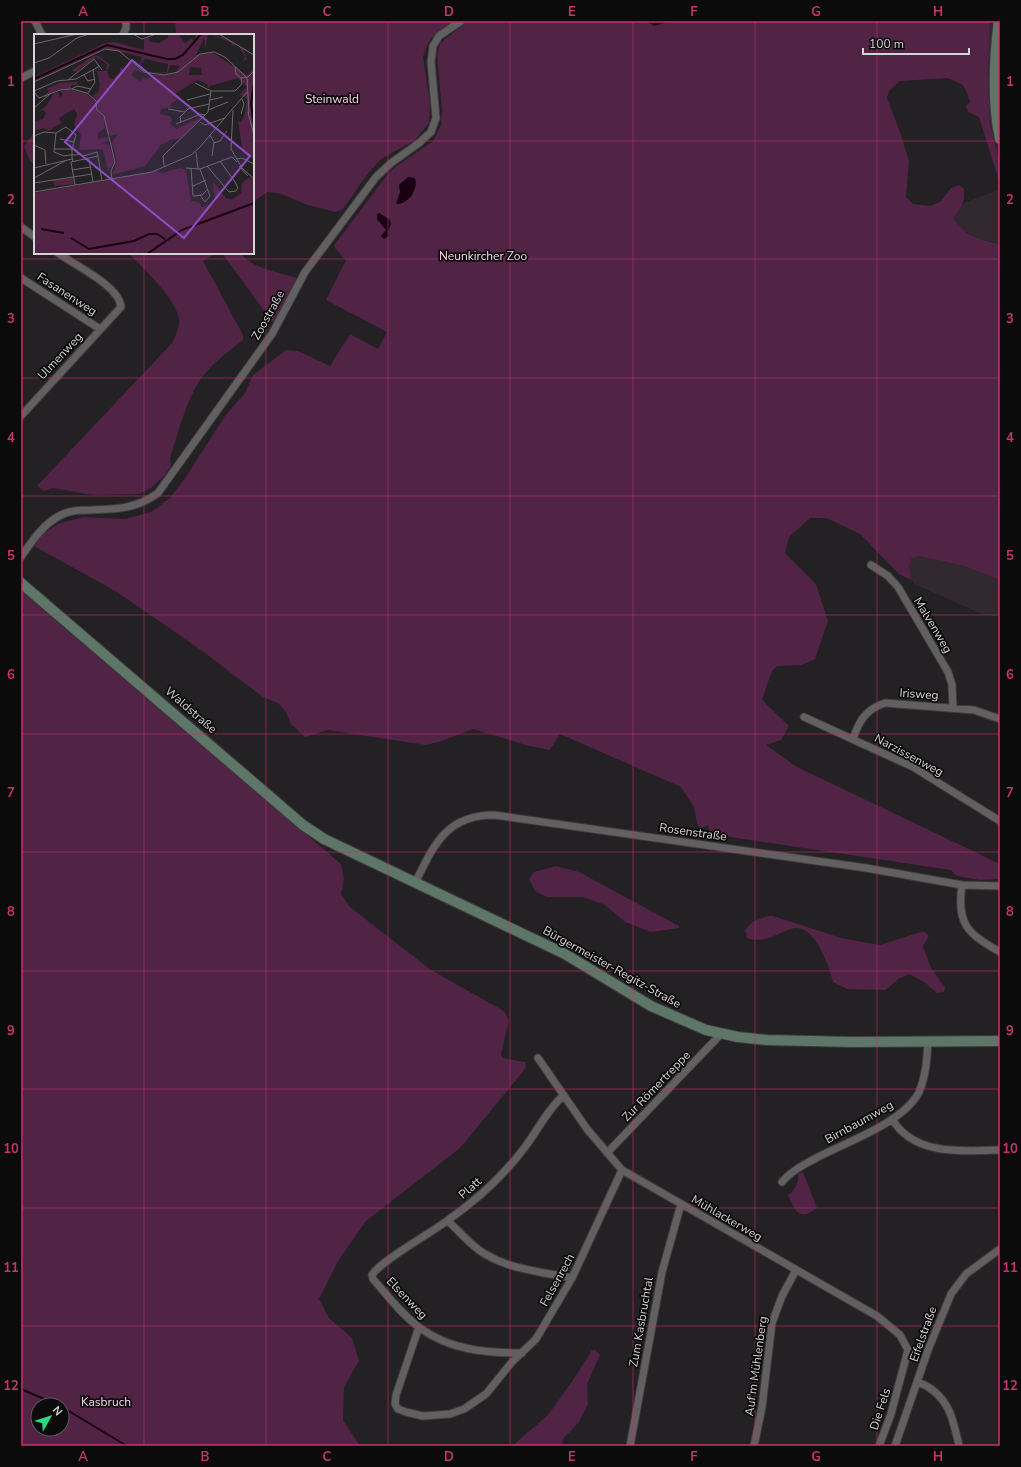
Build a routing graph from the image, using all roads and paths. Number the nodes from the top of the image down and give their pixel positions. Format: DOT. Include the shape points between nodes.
graph roads {
  1 [pos="35,21"];
  2 [pos="126,21"];
  3 [pos="461,21"];
  4 [pos="999,21"];
  5 [pos="42,34"];
  6 [pos="123,34"];
  7 [pos="34,72"];
  8 [pos="21,78"];
  9 [pos="1000,139"];
  10 [pos="21,227"];
  11 [pos="34,236"];
  12 [pos="60,254"];
  13 [pos="21,278"];
  14 [pos="100,330"];
  15 [pos="21,416"];
  16 [pos="21,557"];
  17 [pos="871,565"];
  18 [pos="21,583"];
  19 [pos="953,708"];
  20 [pos="804,717"];
  21 [pos="1000,719"];
  22 [pos="853,739"];
  23 [pos="1000,821"];
  24 [pos="348,852"];
  25 [pos="415,883"];
  26 [pos="962,885"];
  27 [pos="1000,886"];
  28 [pos="1000,952"];
  29 [pos="720,1034"];
  30 [pos="928,1041"];
  31 [pos="1000,1041"];
  32 [pos="538,1058"];
  33 [pos="563,1096"];
  34 [pos="892,1119"];
  35 [pos="1000,1150"];
  36 [pos="607,1153"];
  37 [pos="622,1170"];
  38 [pos="782,1182"];
  39 [pos="681,1204"];
  40 [pos="448,1221"];
  41 [pos="1000,1249"];
  42 [pos="796,1270"];
  43 [pos="372,1275"];
  44 [pos="572,1278"];
  45 [pos="419,1327"];
  46 [pos="522,1353"];
  47 [pos="901,1378"];
  48 [pos="918,1382"];
  49 [pos="630,1446"];
  50 [pos="754,1446"];
  51 [pos="879,1446"];
  52 [pos="895,1446"];
  53 [pos="959,1446"];
  1 -- 5 [label="street"];
  2 -- 6 [label="street"];
  3 -- 16 [label="street, Zoostraße" via="439,36 432,46 436,118 431,132 376,176 305,272 272,334 158,493 146,502 136,505 117,509 74,510 62,515 38,533"];
  4 -- 9 [label="street" via="995,86"];
  7 -- 8 [label="street"];
  10 -- 11 [label="street"];
  12 -- 14 [label="street, Ulmenweg" via="107,285 121,302 119,311"];
  13 -- 14 [label="street, Fasanenweg"];
  14 -- 15 [label="street, Ulmenweg"];
  17 -- 19 [label="street, Malvenweg" via="888,576 898,587 944,664 952,685"];
  18 -- 24 [label="street, Waldstraße" via="303,824"];
  19 -- 21 [label="street, Irisweg" via="974,710"];
  19 -- 22 [label="street, Irisweg" via="896,703 876,706 864,716"];
  20 -- 22 [label="street, Narzissenweg"];
  22 -- 23 [label="street, Narzissenweg" via="913,767"];
  24 -- 25 [label="street, Bürgermeister-Regitz-Straße"];
  25 -- 26 [label="street, Rosenstraße" via="434,846 453,825 469,817 494,815 866,868"];
  25 -- 29 [label="street, Bürgermeister-Regitz-Straße" via="565,954 651,1006"];
  26 -- 27 [label="street, Rosenstraße"];
  26 -- 28 [label="street" via="960,910 964,923 976,938"];
  29 -- 30 [label="street, Bürgermeister-Regitz-Straße" via="767,1040"];
  29 -- 36 [label="street, Zur Römertreppe"];
  30 -- 31 [label="street, Bürgermeister-Regitz-Straße"];
  30 -- 34 [label="street, Birnbaumweg" via="926,1070 918,1093 903,1111"];
  32 -- 33 [label="street, Mühlackerweg"];
  33 -- 36 [label="street, Mühlackerweg"];
  33 -- 40 [label="street, Platt" via="510,1164"];
  34 -- 35 [label="street" via="904,1134 925,1145 961,1151"];
  34 -- 38 [label="street, Birnbaumweg" via="803,1165"];
  36 -- 37 [label="street, Mühlackerweg"];
  37 -- 39 [label="street, Mühlackerweg"];
  37 -- 44 [label="street, Felsenrech"];
  39 -- 42 [label="street, Mühlackerweg"];
  39 -- 49 [label="street, Zum Kasbruchtal" via="660,1279"];
  40 -- 43 [label="street, Platt" via="391,1258"];
  40 -- 44 [label="street" via="484,1254 501,1262 518,1268"];
  41 -- 48 [label="street, Eifelstraße" via="966,1274 951,1294"];
  42 -- 47 [label="street, Mühlackerweg" via="877,1316 900,1335 908,1350"];
  42 -- 50 [label="street, Auf'm Mühlenberg" via="782,1296 772,1323 762,1407"];
  43 -- 45 [label="street, Elsenweg" via="400,1310"];
  44 -- 46 [label="street, Felsenrech" via="536,1338"];
  45 -- 46 [label="street, Elsenweg" via="436,1338 459,1347 484,1352"];
  45 -- 46 [label="street, Felsenrech" via="396,1395 395,1404 406,1412 423,1416 450,1414 475,1403 492,1388"];
  47 -- 51 [label="street, Die Fels"];
  48 -- 52 [label="street, Eifelstraße"];
  48 -- 53 [label="street" via="935,1391 947,1405"];
}
